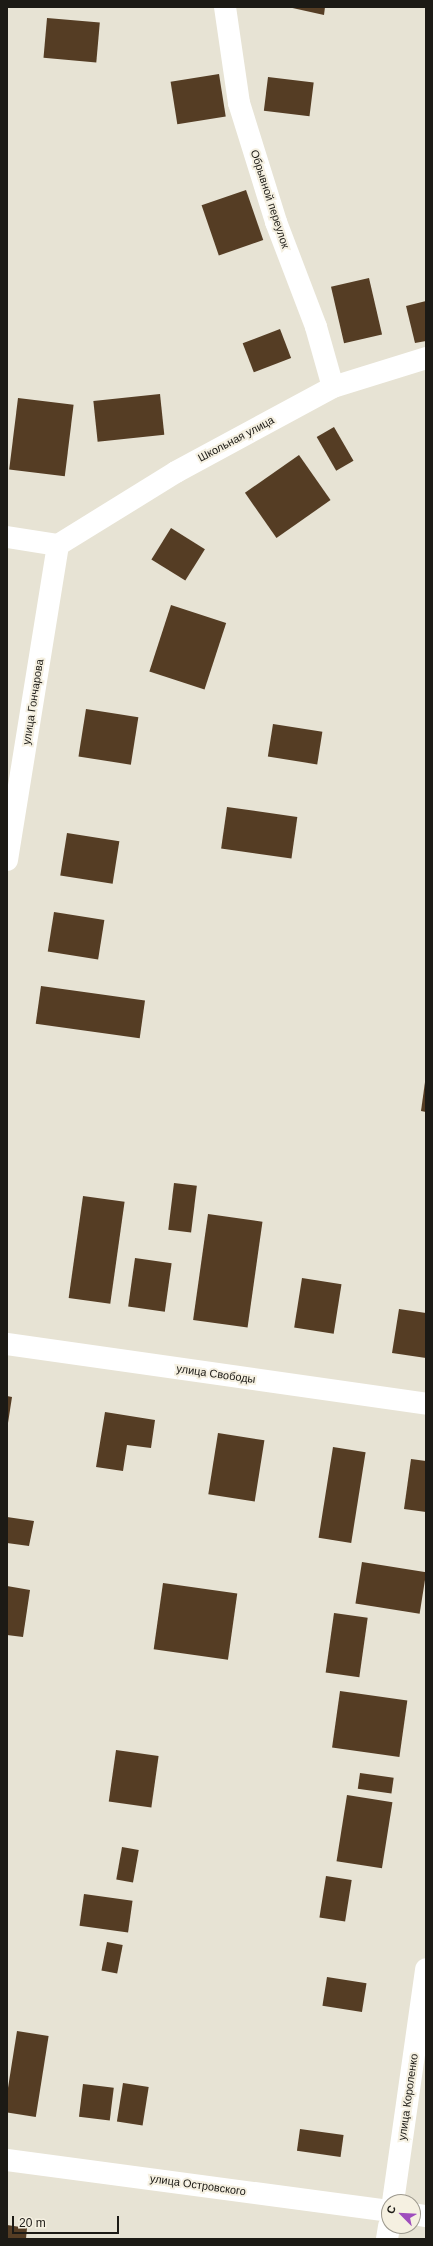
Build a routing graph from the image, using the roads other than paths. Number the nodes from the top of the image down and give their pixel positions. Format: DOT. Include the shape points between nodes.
graph roads {
  1 [pos="225,7"];
  2 [pos="426,358"];
  3 [pos="333,387"];
  4 [pos="7,536"];
  5 [pos="58,545"];
  6 [pos="7,860"];
  7 [pos="7,1344"];
  8 [pos="426,1404"];
  9 [pos="426,1969"];
  10 [pos="7,2160"];
  11 [pos="394,2194"];
  12 [pos="381,2210"];
  1 -- 3 [label="street, Обрывной переулок" via="239,103 276,222 316,327"];
  2 -- 3 [label="street, Школьная улица"];
  3 -- 5 [label="street, Школьная улица" via="176,472"];
  4 -- 5 [label="street"];
  5 -- 6 [label="street, улица Гончарова"];
  7 -- 8 [label="street, улица Свободы"];
  9 -- 11 [label="street, улица Короленко"];
  10 -- 12 [label="street, улица Островского"];
}
